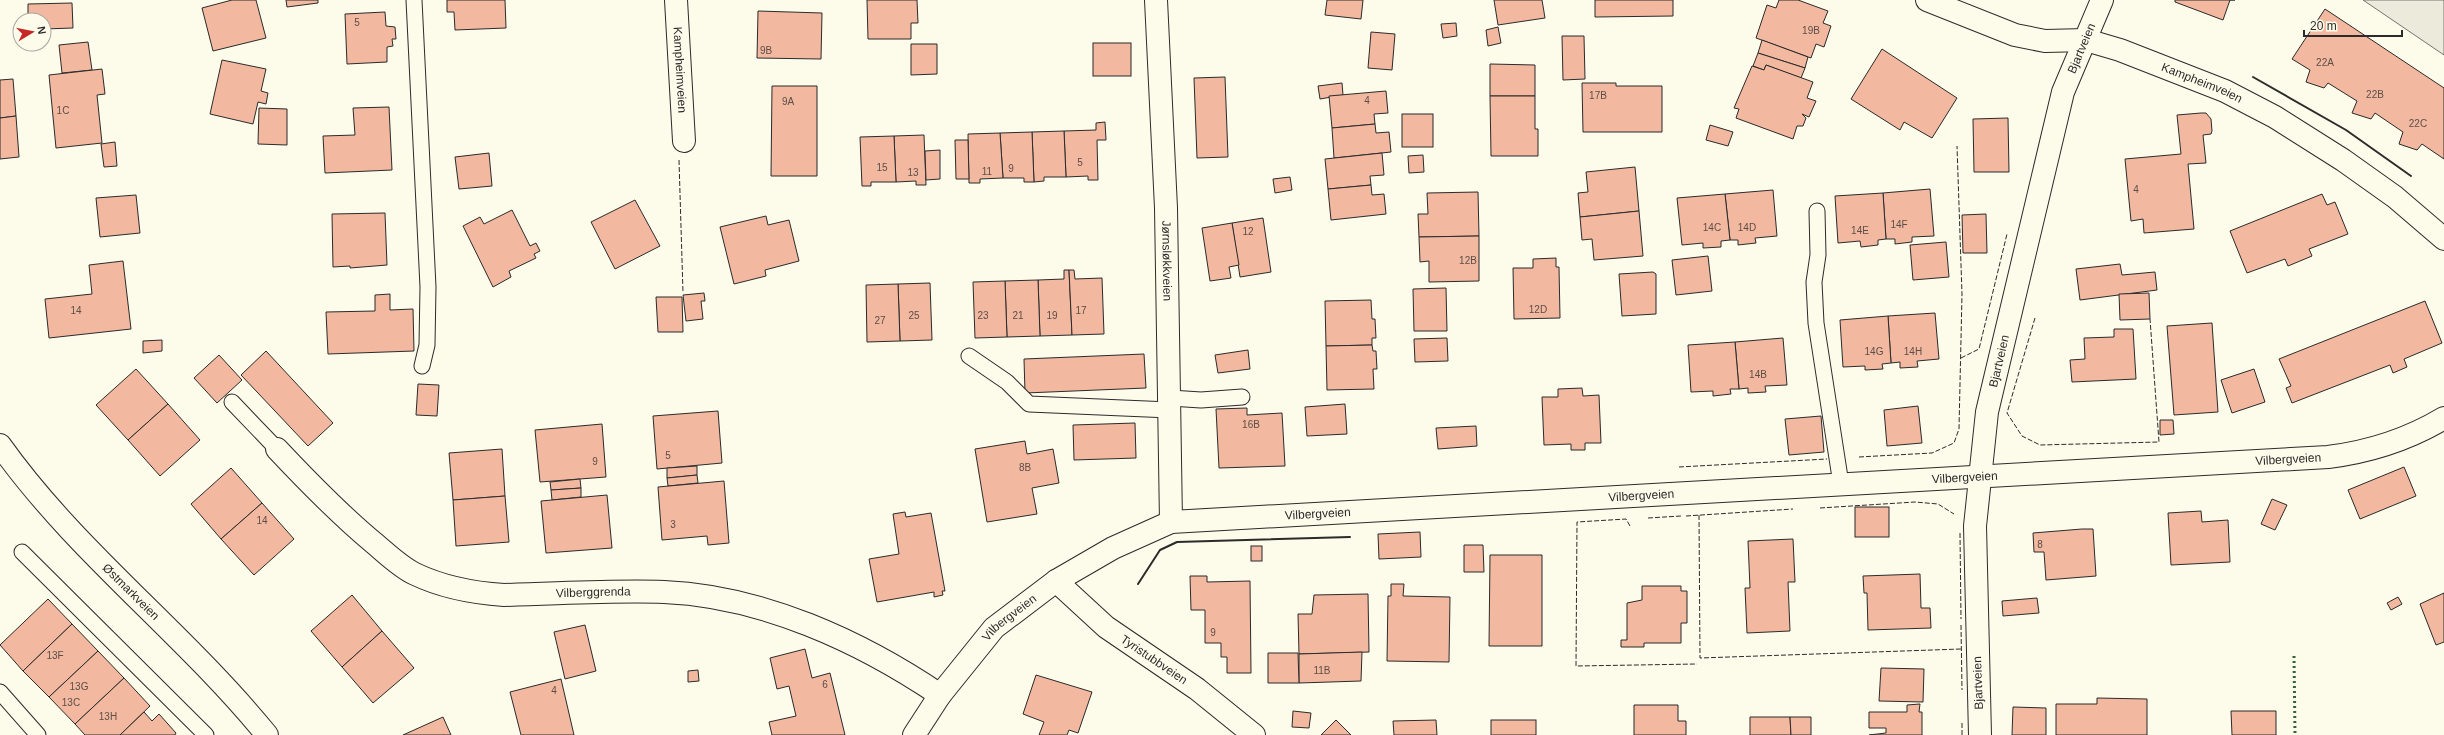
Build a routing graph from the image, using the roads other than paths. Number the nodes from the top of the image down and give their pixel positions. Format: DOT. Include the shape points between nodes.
graph roads {
  1 [pos="414,0"];
  2 [pos="676,0"];
  3 [pos="1156,0"];
  4 [pos="1927,0"];
  5 [pos="2102,0"];
  6 [pos="2086,40"];
  7 [pos="684,140"];
  8 [pos="1817,211"];
  9 [pos="2444,239"];
  10 [pos="969,356"];
  11 [pos="422,366"];
  12 [pos="1242,397"];
  13 [pos="232,402"];
  14 [pos="1170,404"];
  15 [pos="2444,418"];
  16 [pos="0,445"];
  17 [pos="277,449"];
  18 [pos="1978,476"];
  19 [pos="1840,484"];
  20 [pos="1171,522"];
  21 [pos="22,552"];
  22 [pos="1056,581"];
  23 [pos="0,692"];
  24 [pos="940,695"];
  25 [pos="38,735"];
  26 [pos="206,735"];
  27 [pos="267,735"];
  28 [pos="914,735"];
  29 [pos="1254,735"];
  30 [pos="1980,735"];
  1 -- 11 [label="lane" via="428,287 427,345"];
  2 -- 7 [label="street, Kampheimveien"];
  3 -- 14 [label="street, Jørnsløkkveien" via="1166,208"];
  4 -- 6 [label="street, Kampheimveien" via="2015,35 2044,41"];
  5 -- 6 [label="street, Bjartveien"];
  6 -- 9 [label="street, Kampheimveien" via="2120,50 2225,91 2275,117 2395,197"];
  6 -- 18 [label="street, Bjartveien" via="2063,92 1987,412"];
  8 -- 19 [label="lane" via="1818,255 1814,282 1816,323"];
  10 -- 14 [label="lane" via="1007,382 1029,404"];
  12 -- 14 [label="lane"];
  13 -- 17 [label="lane"];
  14 -- 20 [label="street, Jørnsløkkveien"];
  15 -- 18 [label="street, Vilbergveien" via="2393,442 2350,455"];
  16 -- 27 [label="street, Østmarkveien" via="12,463 68,527 222,684"];
  17 -- 24 [label="street, Vilberggrenda" via="336,511 388,555 414,574 438,584 479,593 504,595 665,592 756,606 822,631 884,661"];
  18 -- 19 [label="street, Vilbergveien"];
  18 -- 30 [label="street, Bjartveien" via="1975,526"];
  19 -- 20 [label="street, Vilbergveien"];
  20 -- 22 [label="street, Vilbergveien" via="1113,548"];
  21 -- 26 [label="lane"];
  22 -- 24 [label="street, Vilbergveien" via="994,628"];
  22 -- 29 [label="street, Tyristubbveien" via="1106,627 1197,689"];
  23 -- 25 [label="lane"];
  24 -- 28 [label="street, Vilbergveien"];
}
